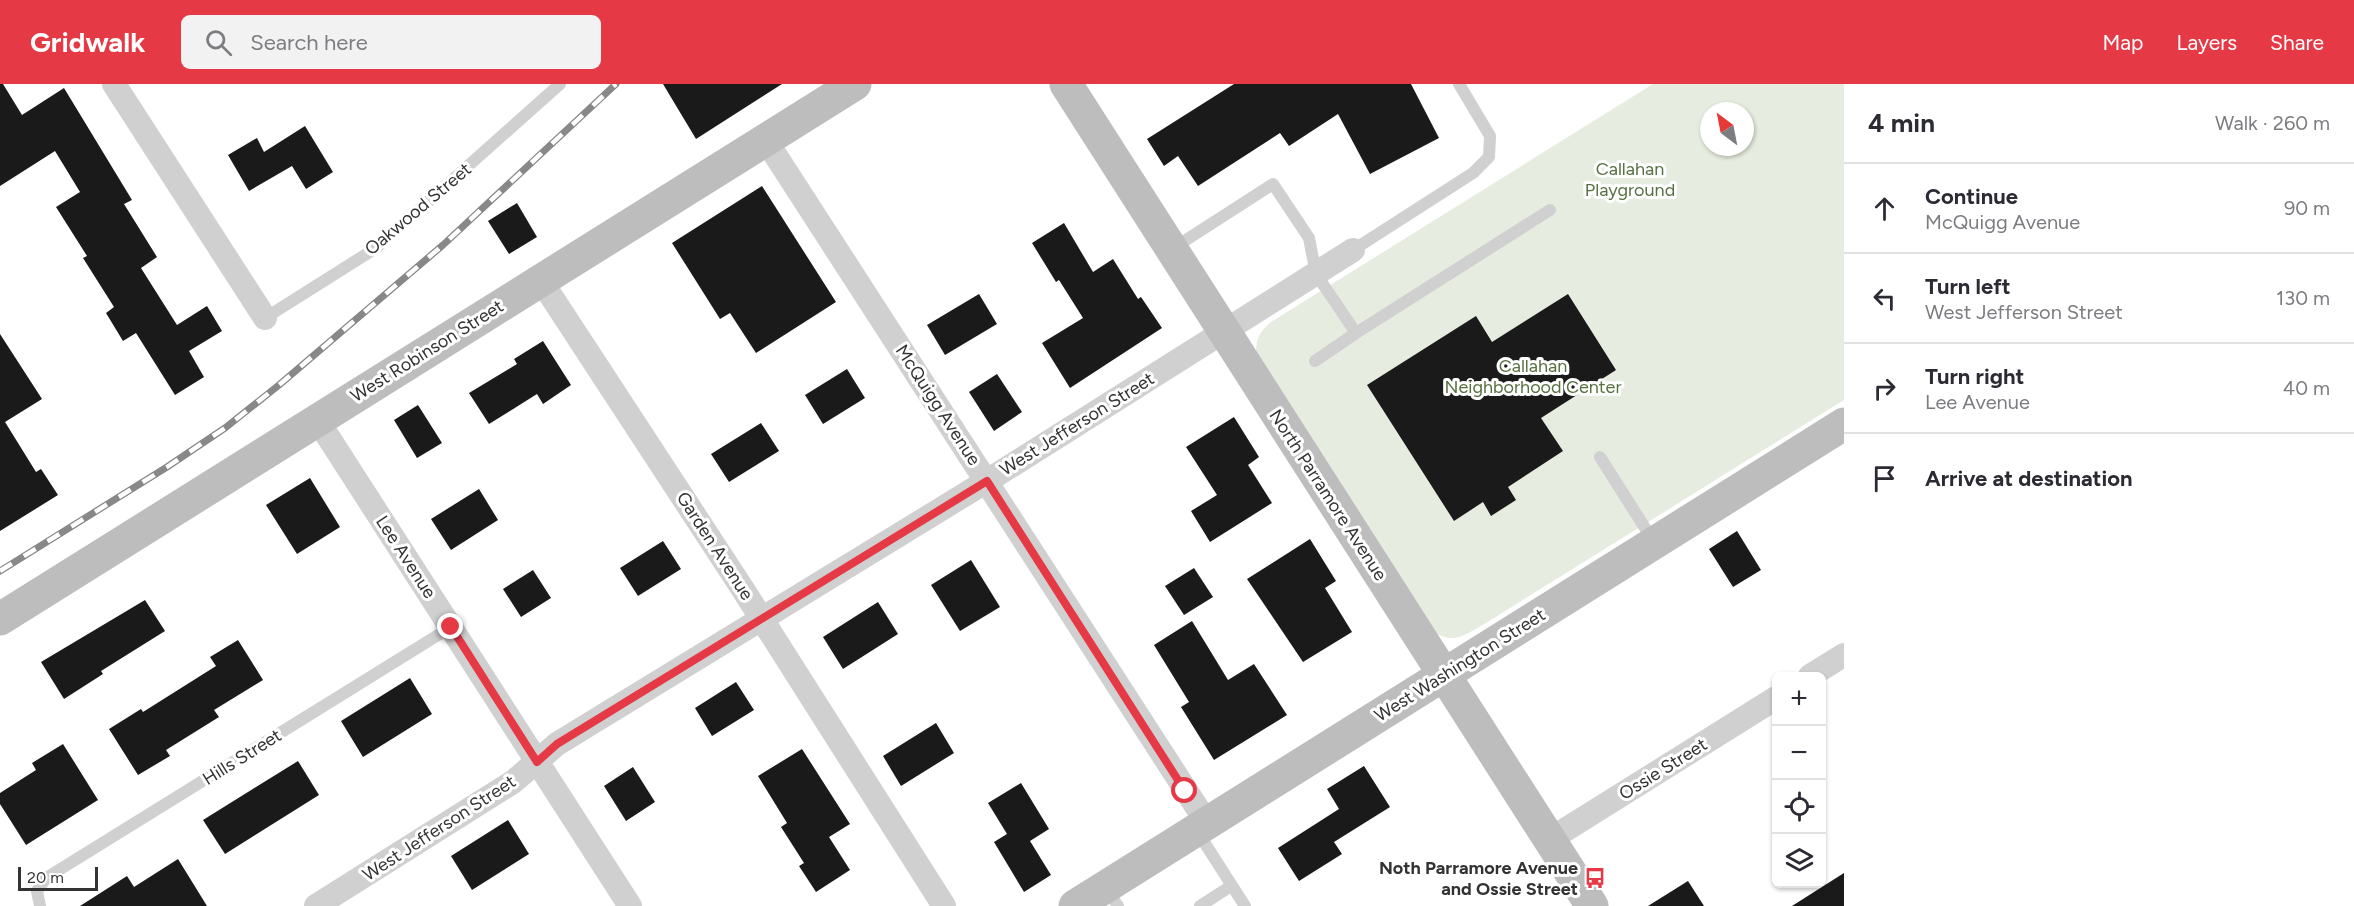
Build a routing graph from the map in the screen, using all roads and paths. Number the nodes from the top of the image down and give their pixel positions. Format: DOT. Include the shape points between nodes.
graph roads {
  1 [pos="114,84"];
  2 [pos="560,84"];
  3 [pos="855,84"];
  4 [pos="1066,84"];
  5 [pos="1459,84"];
  6 [pos="765,139"];
  7 [pos="1550,210"];
  8 [pos="1171,250"];
  9 [pos="1353,250"];
  10 [pos="1316,274"];
  11 [pos="540,279"];
  12 [pos="265,318"];
  13 [pos="1224,332"];
  14 [pos="1356,333"];
  15 [pos="1315,360"];
  16 [pos="318,421"];
  17 [pos="1844,424"];
  18 [pos="1600,457"];
  19 [pos="987,481"];
  20 [pos="1655,543"];
  21 [pos="0,619"];
  22 [pos="762,619"];
  23 [pos="451,627"];
  24 [pos="1844,656"];
  25 [pos="1817,672"];
  26 [pos="1444,676"];
  27 [pos="1772,701"];
  28 [pos="537,762"];
  29 [pos="1201,827"];
  30 [pos="1550,840"];
  31 [pos="1231,886"];
  32 [pos="1112,896"];
  33 [pos="40,906"];
  34 [pos="316,906"];
  35 [pos="630,906"];
  36 [pos="944,906"];
  37 [pos="1075,906"];
  38 [pos="1200,906"];
  39 [pos="1245,906"];
  40 [pos="1592,906"];
  1 -- 12 [label="street"];
  2 -- 12 [label="lane, Oakwood Street" via="394,234"];
  3 -- 6 [label="street, West Robinson Street"];
  4 -- 8 [label="street, North Parramore Avenue"];
  5 -- 9 [label="lane" via="1490,136 1489,157 1473,173"];
  6 -- 11 [label="street, West Robinson Street"];
  6 -- 19 [label="street, McQuigg Avenue"];
  7 -- 14 [label="lane"];
  8 -- 10 [label="lane" via="1273,184 1309,238"];
  8 -- 13 [label="street, North Parramore Avenue"];
  9 -- 10 [label="street, West Jefferson Street"];
  10 -- 13 [label="street, West Jefferson Street"];
  10 -- 14 [label="lane"];
  11 -- 16 [label="street, West Robinson Street"];
  11 -- 22 [label="street, Garden Avenue"];
  13 -- 19 [label="street, West Jefferson Street"];
  13 -- 26 [label="street, North Parramore Avenue"];
  14 -- 15 [label="lane"];
  16 -- 21 [label="street, West Robinson Street"];
  16 -- 23 [label="street, Lee Avenue"];
  17 -- 20 [label="street, West Washington Street"];
  18 -- 20 [label="lane"];
  19 -- 22 [label="street, West Jefferson Street"];
  19 -- 29 [label="street, McQuigg Avenue"];
  20 -- 26 [label="street, West Washington Street"];
  22 -- 28 [label="street, West Jefferson Street" via="557,744"];
  22 -- 36 [label="street, Garden Avenue"];
  23 -- 28 [label="street, Lee Avenue"];
  23 -- 33 [label="lane, Hills Street" via="46,878 37,891"];
  24 -- 25 [label="street"];
  26 -- 29 [label="street, West Washington Street"];
  26 -- 30 [label="street, North Parramore Avenue"];
  27 -- 30 [label="street, Ossie Street"];
  28 -- 34 [label="street, West Jefferson Street" via="513,782"];
  28 -- 35 [label="street, Lee Avenue"];
  29 -- 31 [label="lane"];
  29 -- 32 [label="street, West Washington Street"];
  30 -- 40 [label="street, North Parramore Avenue"];
  31 -- 38 [label="lane"];
  31 -- 39 [label="lane"];
  32 -- 37 [label="street, West Washington Street"];
}
